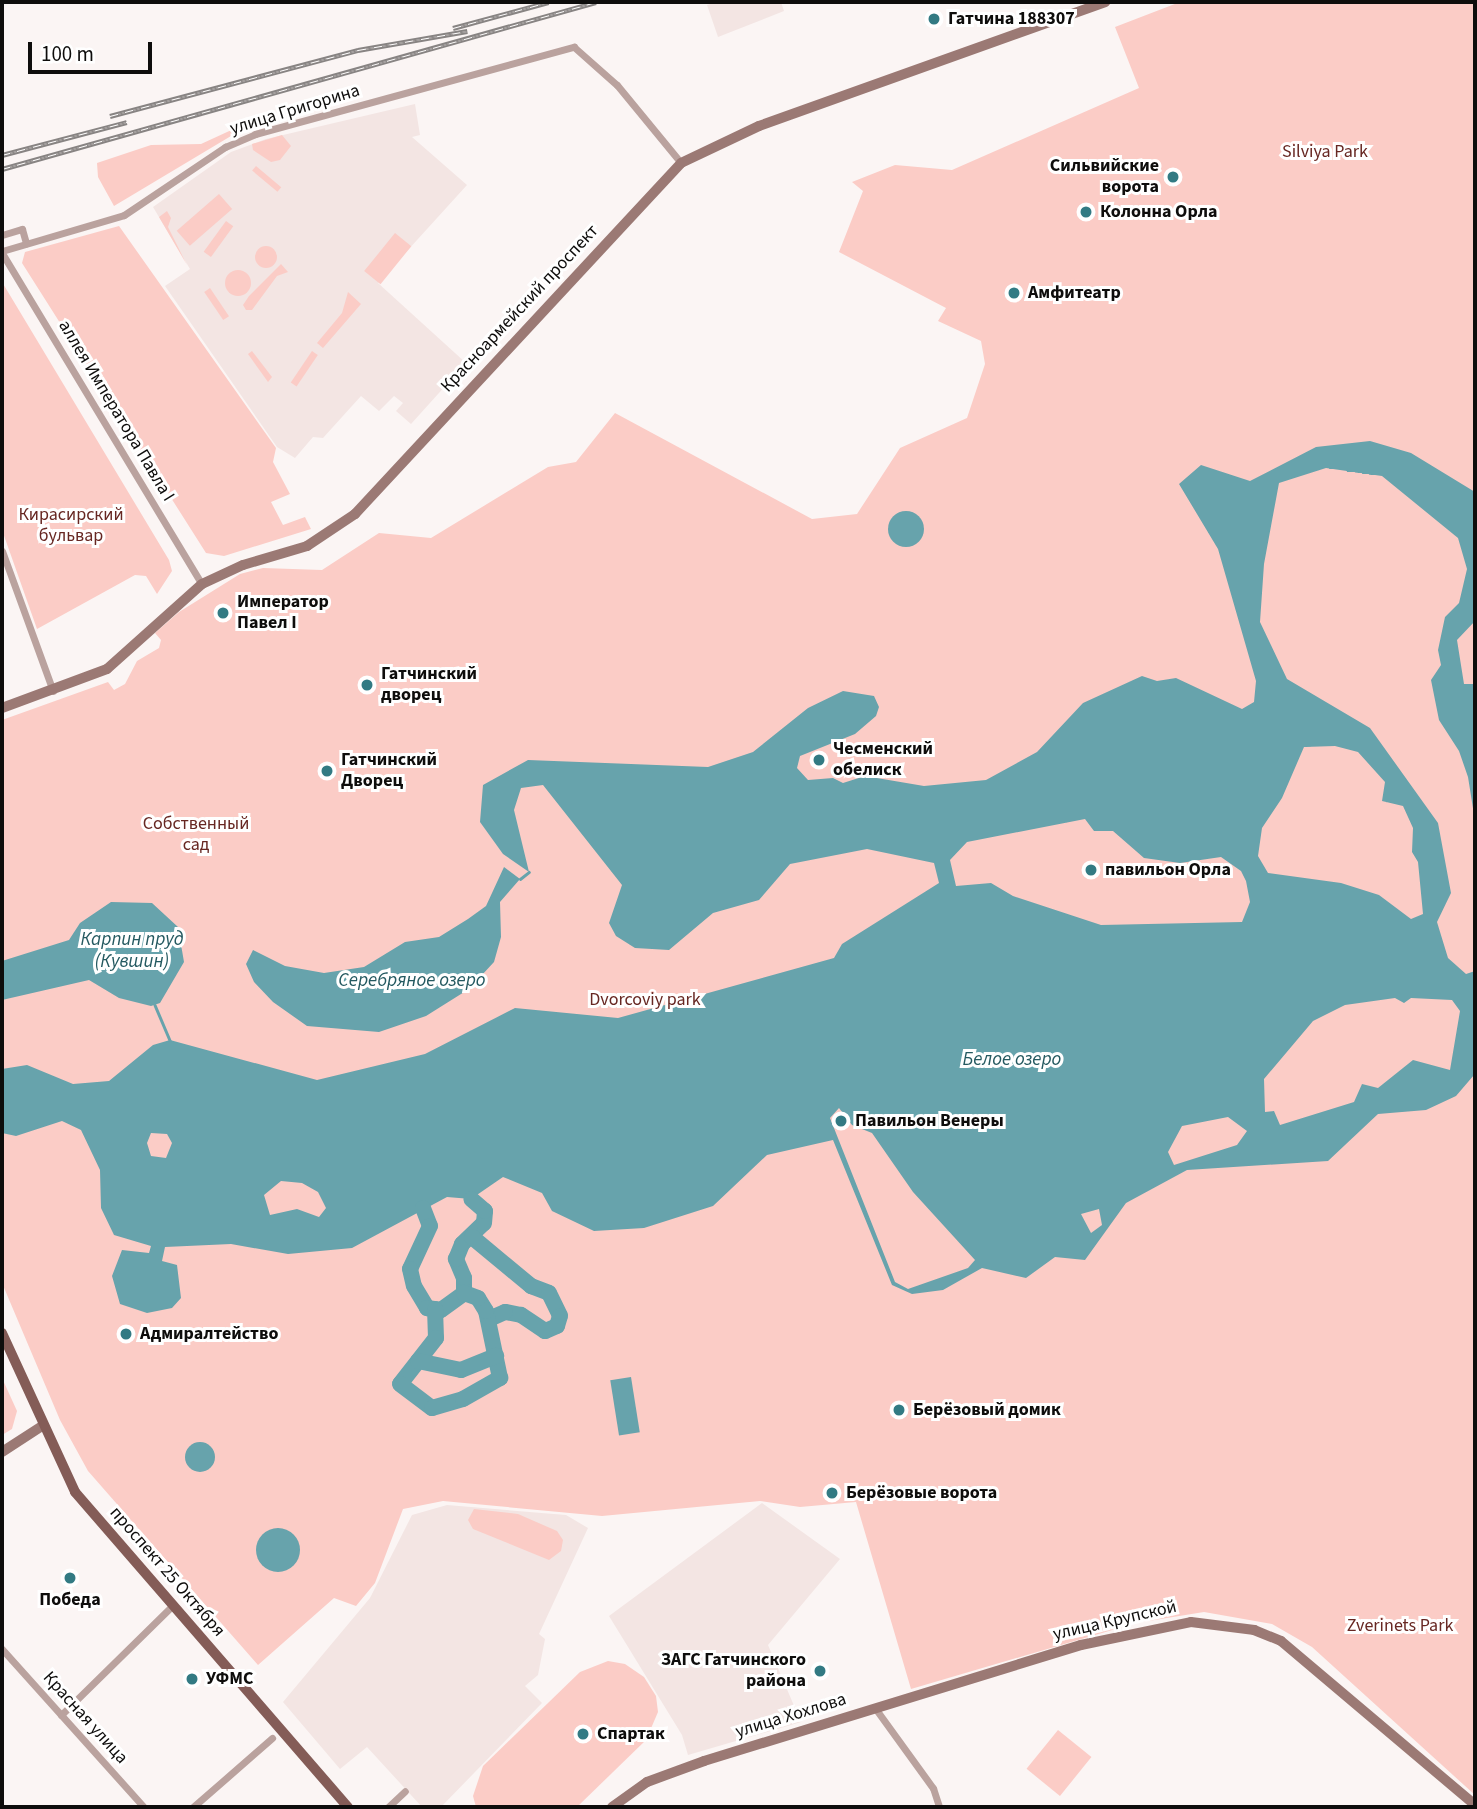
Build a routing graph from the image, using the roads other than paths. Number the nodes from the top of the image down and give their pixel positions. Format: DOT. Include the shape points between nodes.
graph roads {
  1 [pos="1106,2"];
  2 [pos="681,163"];
  3 [pos="2,235"];
  4 [pos="26,243"];
  5 [pos="2,252"];
  6 [pos="2,551"];
  7 [pos="202,584"];
  8 [pos="53,691"];
  9 [pos="2,708"];
  10 [pos="2,1333"];
  11 [pos="42,1426"];
  12 [pos="2,1452"];
  13 [pos="173,1605"];
  14 [pos="2,1649"];
  15 [pos="876,1708"];
  16 [pos="61,1715"];
  17 [pos="272,1738"];
  18 [pos="405,1791"];
  19 [pos="1475,1805"];
  20 [pos="144,1807"];
  21 [pos="192,1807"];
  22 [pos="348,1807"];
  23 [pos="388,1807"];
  24 [pos="612,1807"];
  25 [pos="939,1807"];
  1 -- 2 [label="main road, Красноармейский проспект" via="759,126"];
  2 -- 4 [label="street, улица Григорина" via="617,85 574,47 255,134 225,147 124,215"];
  2 -- 7 [label="main road, Красноармейский проспект" via="355,514 307,547 243,565"];
  3 -- 4 [label="street" via="22,229"];
  4 -- 5 [label="street, улица Григорина"];
  5 -- 7 [label="street, аллея Императора Павла I"];
  6 -- 8 [label="street"];
  7 -- 8 [label="main road, Красноармейский проспект" via="107,668"];
  8 -- 9 [label="main road, Красноармейский проспект"];
  10 -- 11 [label="main road, проспект 25 Октября"];
  11 -- 12 [label="main road"];
  11 -- 13 [label="main road, проспект 25 Октября" via="75,1492"];
  13 -- 16 [label="street"];
  13 -- 22 [label="main road, проспект 25 Октября"];
  14 -- 16 [label="street, Красная улица"];
  15 -- 19 [label="main road, улица Крупской" via="1092,1642 1169,1624 1216,1623 1254,1630 1296,1651"];
  15 -- 24 [label="main road, улица Хохлова" via="659,1777"];
  15 -- 25 [label="street" via="933,1788"];
  16 -- 20 [label="street, Красная улица"];
  17 -- 21 [label="street"];
  18 -- 23 [label="street"];
}
